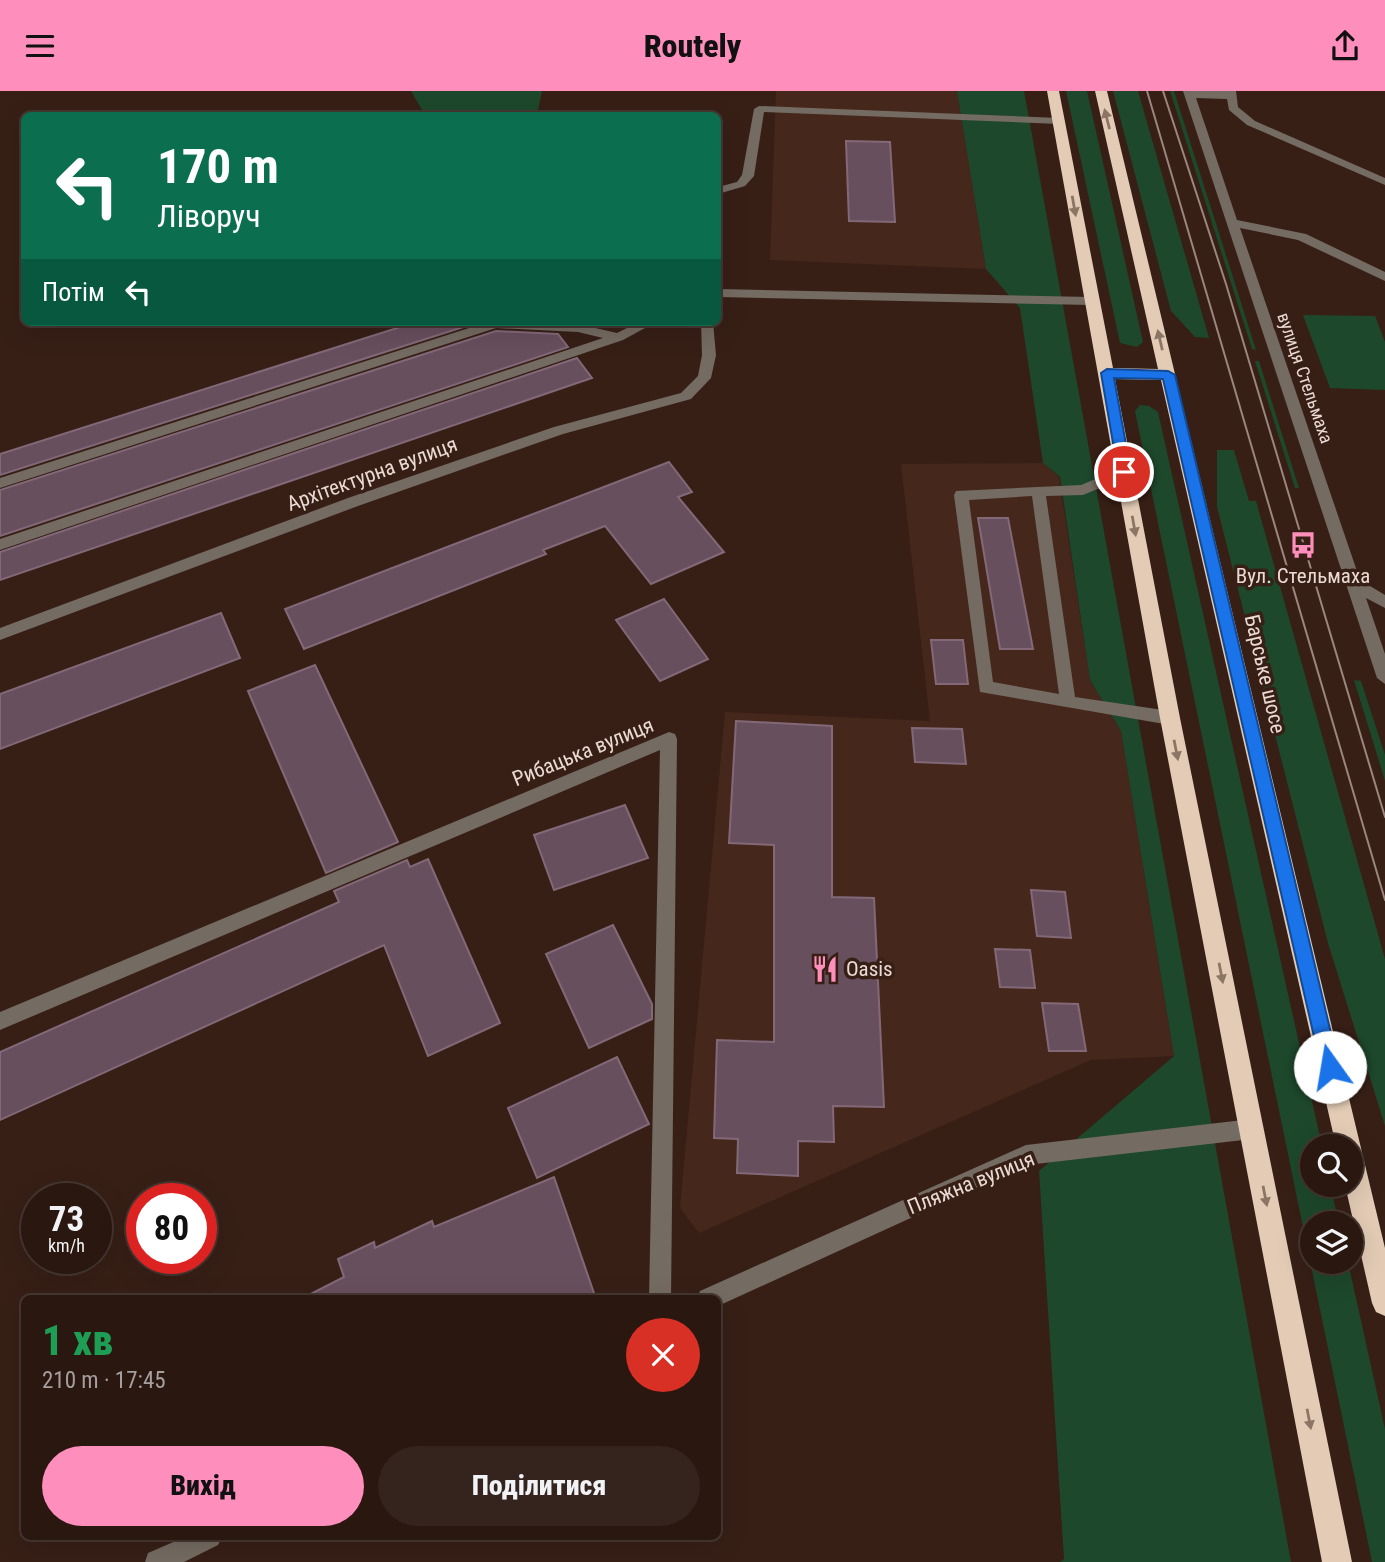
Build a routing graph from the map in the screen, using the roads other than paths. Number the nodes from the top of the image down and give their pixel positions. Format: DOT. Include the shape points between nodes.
graph roads {
  1 [pos="1053,91"];
  2 [pos="1101,91"];
  3 [pos="1189,93"];
  4 [pos="1230,93"];
  5 [pos="1059,121"];
  6 [pos="1385,182"];
  7 [pos="721,190"];
  8 [pos="1233,223"];
  9 [pos="1385,277"];
  10 [pos="721,293"];
  11 [pos="1091,302"];
  12 [pos="489,326"];
  13 [pos="536,326"];
  14 [pos="641,326"];
  15 [pos="707,326"];
  16 [pos="618,337"];
  17 [pos="1107,373"];
  18 [pos="1168,375"];
  19 [pos="1124,472"];
  20 [pos="0,484"];
  21 [pos="1038,491"];
  22 [pos="0,545"];
  23 [pos="1354,584"];
  24 [pos="1385,602"];
  25 [pos="0,633"];
  26 [pos="1385,678"];
  27 [pos="1068,702"];
  28 [pos="1170,718"];
  29 [pos="0,1021"];
  30 [pos="1252,1129"];
  31 [pos="1345,1134"];
  32 [pos="1360,1197"];
  33 [pos="660,1295"];
  34 [pos="717,1295"];
  35 [pos="1385,1303"];
  36 [pos="204,1540"];
  37 [pos="157,1562"];
  38 [pos="1336,1562"];
  1 -- 5 [label="highway"];
  18 -- 2 [label="highway, Барське шосе, one-way"];
  3 -- 4 [label="street"];
  3 -- 8 [label="street, вулиця Стельмаха"];
  4 -- 6 [label="street" via="1233,108 1251,123"];
  5 -- 7 [label="street" via="759,109 748,176 741,184"];
  5 -- 11 [label="highway, one-way"];
  8 -- 9 [label="street" via="1301,237"];
  8 -- 23 [label="street, вулиця Стельмаха"];
  10 -- 11 [label="street"];
  11 -- 17 [label="highway"];
  12 -- 20 [label="street"];
  13 -- 16 [label="street" via="578,328"];
  14 -- 16 [label="street"];
  15 -- 25 [label="street, Архітектурна вулиця" via="709,355 704,378 687,396 546,434"];
  16 -- 22 [label="street"];
  17 -- 18 [label="highway"];
  17 -- 19 [label="highway"];
  18 -- 31 [label="highway, Барське шосе"];
  19 -- 21 [label="street" via="1083,490"];
  19 -- 28 [label="highway, one-way"];
  21 -- 27 [label="street"];
  21 -- 27 [label="street" via="961,495 986,687"];
  23 -- 24 [label="street"];
  23 -- 26 [label="street, вулиця Стельмаха"];
  27 -- 28 [label="street"];
  28 -- 30 [label="highway, one-way"];
  29 -- 33 [label="street, Рибацька вулиця" via="669,739"];
  30 -- 34 [label="street, Пляжна вулиця" via="1026,1155"];
  30 -- 38 [label="highway, one-way"];
  32 -- 35 [label="highway"];
  36 -- 37 [label="street"];
}
